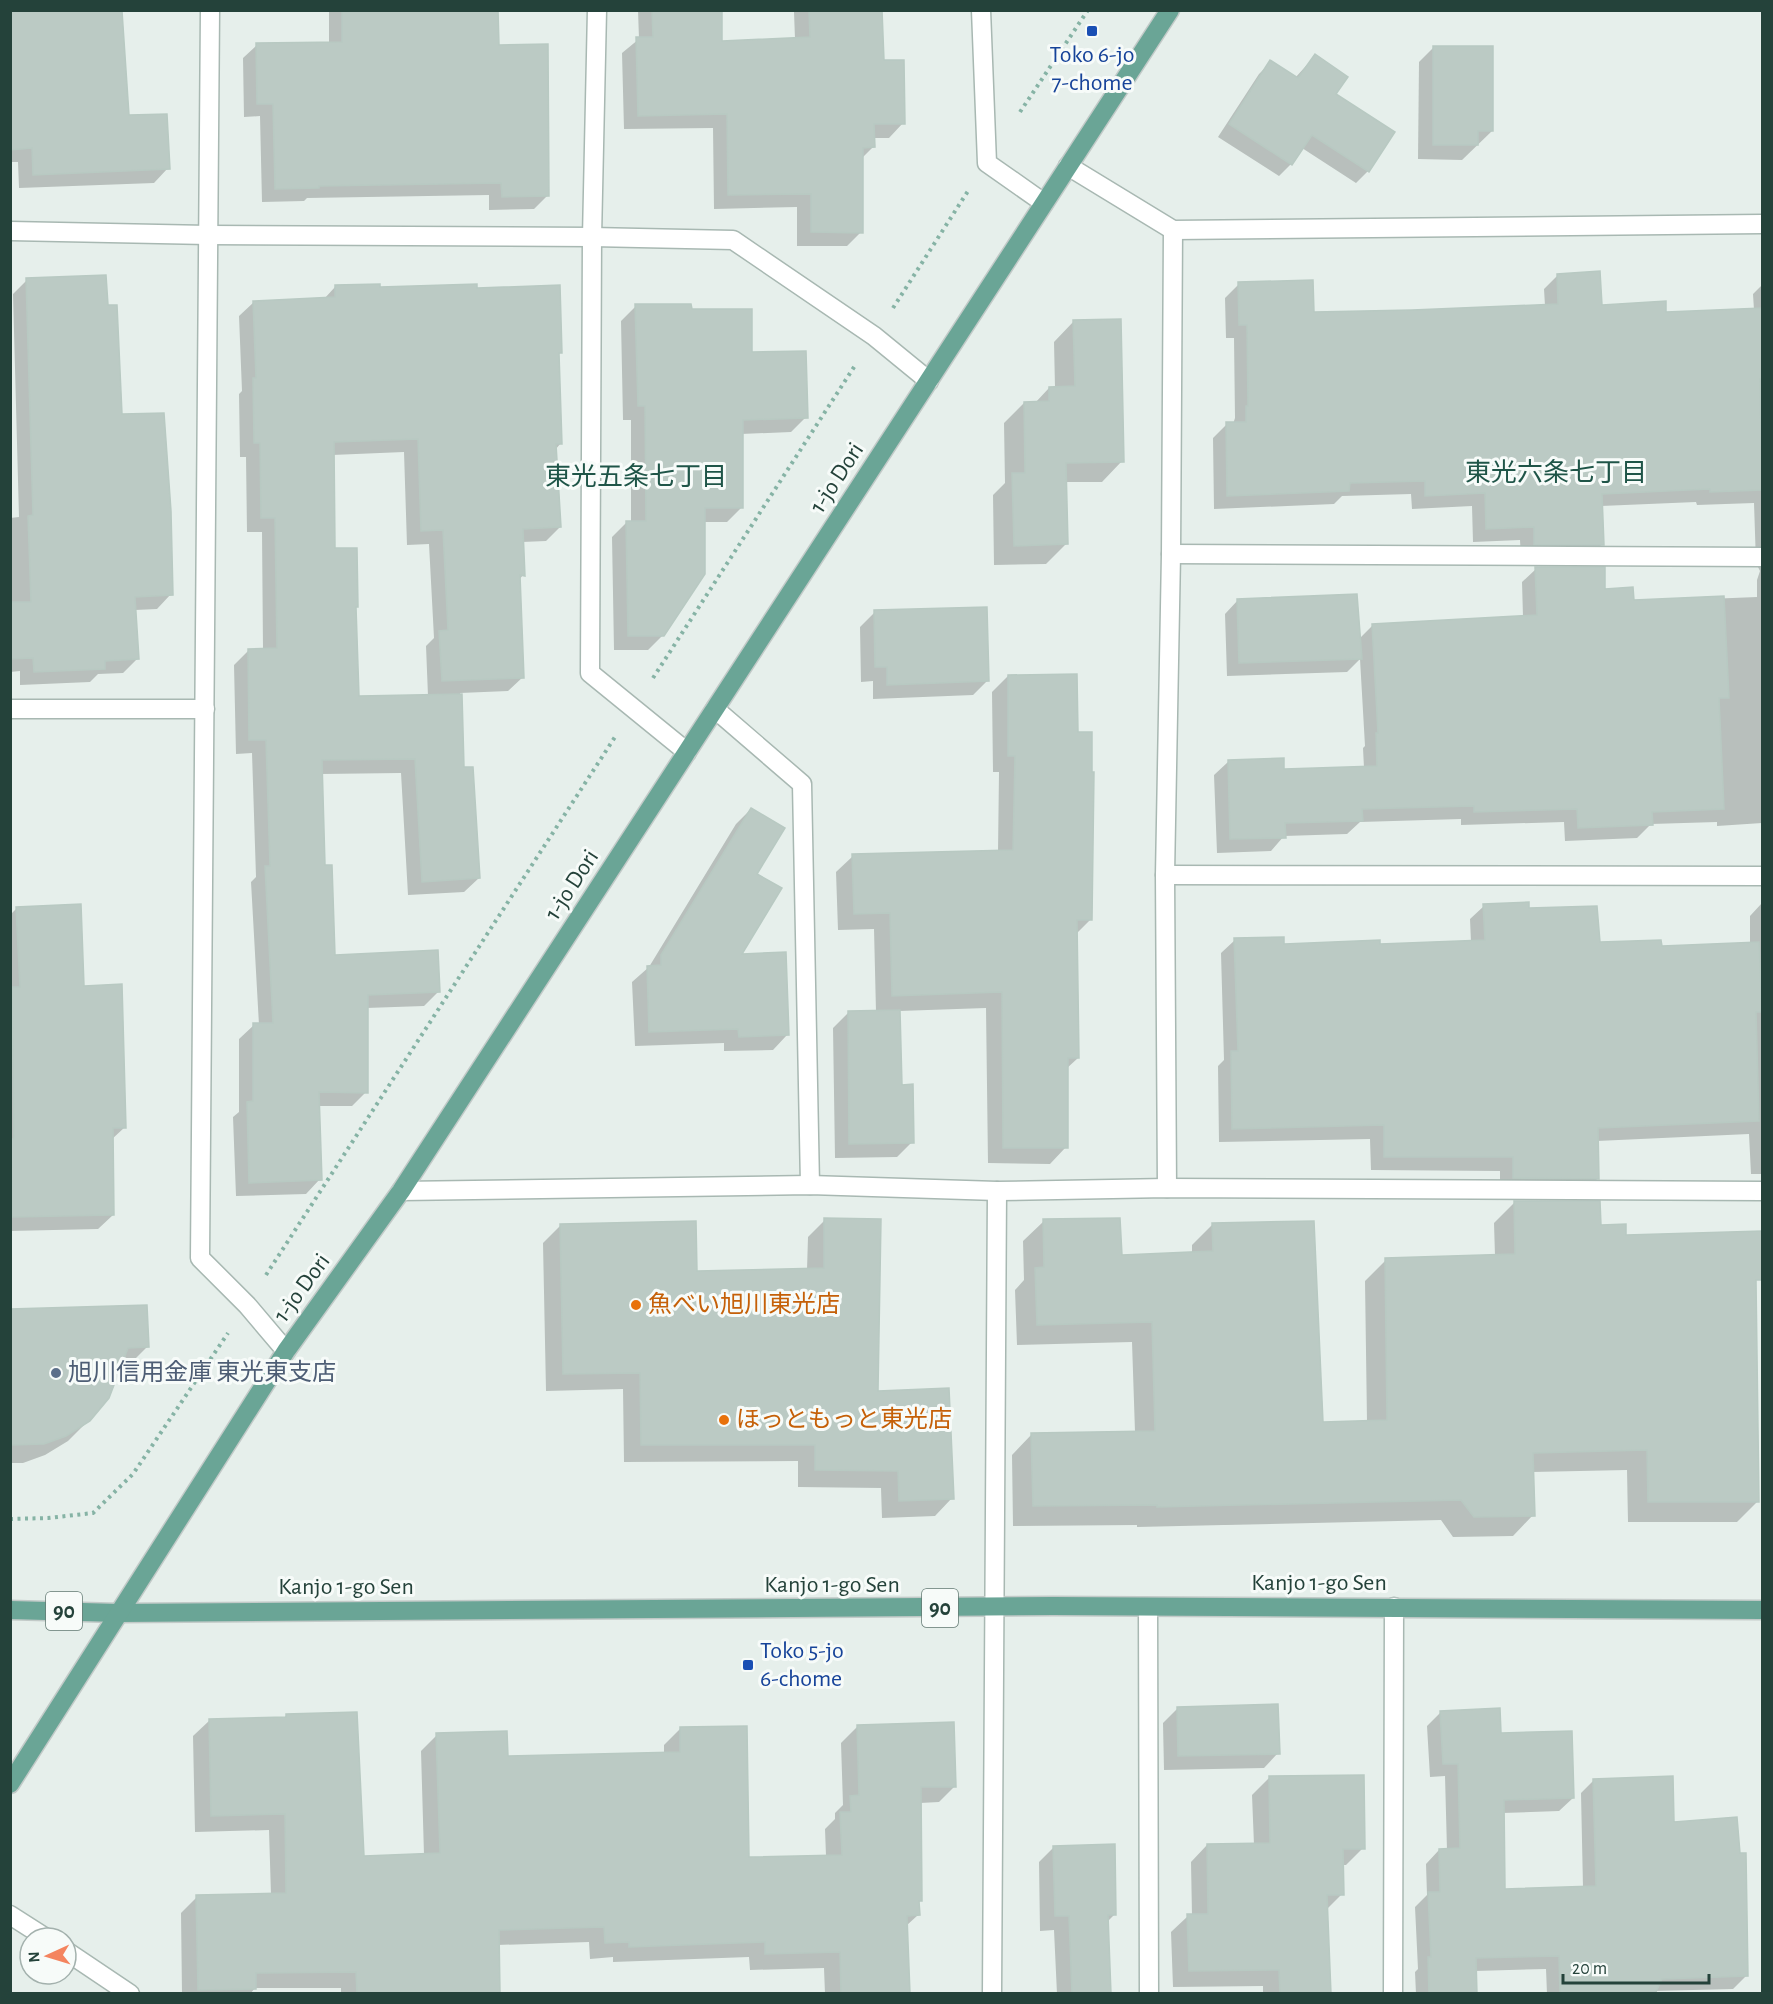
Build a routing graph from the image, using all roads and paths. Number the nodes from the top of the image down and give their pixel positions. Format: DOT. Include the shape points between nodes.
graph roads {
  1 [pos="210,10"];
  2 [pos="597,10"];
  3 [pos="981,10"];
  4 [pos="1088,10"];
  5 [pos="1170,10"];
  6 [pos="1018,115"];
  7 [pos="987,163"];
  8 [pos="1068,166"];
  9 [pos="1044,203"];
  10 [pos="1762,224"];
  11 [pos="1173,230"];
  12 [pos="10,231"];
  13 [pos="208,235"];
  14 [pos="592,237"];
  15 [pos="874,336"];
  16 [pos="928,381"];
  17 [pos="1171,554"];
  18 [pos="1762,557"];
  19 [pos="10,709"];
  20 [pos="205,709"];
  21 [pos="633,709"];
  22 [pos="715,709"];
  23 [pos="687,752"];
  24 [pos="1165,875"];
  25 [pos="1762,876"];
  26 [pos="810,1185"];
  27 [pos="1167,1188"];
  28 [pos="400,1191"];
  29 [pos="997,1191"];
  30 [pos="1762,1191"];
  31 [pos="247,1305"];
  32 [pos="286,1351"];
  33 [pos="10,1519"];
  34 [pos="1149,1607"];
  35 [pos="1394,1607"];
  36 [pos="995,1608"];
  37 [pos="10,1610"];
  38 [pos="1762,1610"];
  39 [pos="118,1613"];
  40 [pos="10,1784"];
  41 [pos="10,1915"];
  42 [pos="27,1926"];
  43 [pos="78,1959"];
  44 [pos="130,1994"];
  45 [pos="992,1994"];
  46 [pos="1149,1994"];
  47 [pos="1393,1994"];
  1 -- 13 [label="street"];
  2 -- 14 [label="street"];
  3 -- 7 [label="street"];
  4 -- 6 [label="path"];
  5 -- 8 [label="main road, 1-jo Dori"];
  7 -- 9 [label="street"];
  7 -- 15 [label="path"];
  8 -- 9 [label="main road, 1-jo Dori"];
  8 -- 11 [label="street"];
  9 -- 16 [label="main road, 1-jo Dori"];
  10 -- 11 [label="street"];
  11 -- 17 [label="street"];
  12 -- 13 [label="street"];
  13 -- 14 [label="street"];
  13 -- 20 [label="street"];
  14 -- 15 [label="street" via="733,240"];
  14 -- 21 [label="street" via="590,673"];
  15 -- 16 [label="street"];
  15 -- 21 [label="path"];
  16 -- 22 [label="main road, 1-jo Dori"];
  17 -- 18 [label="street"];
  17 -- 24 [label="street"];
  19 -- 20 [label="street"];
  20 -- 31 [label="street" via="200,1258"];
  21 -- 23 [label="street"];
  21 -- 31 [label="path"];
  22 -- 23 [label="main road, 1-jo Dori"];
  22 -- 26 [label="street" via="802,784"];
  23 -- 28 [label="main road, 1-jo Dori"];
  24 -- 25 [label="street"];
  24 -- 27 [label="street"];
  26 -- 28 [label="street"];
  26 -- 29 [label="street"];
  27 -- 29 [label="street"];
  27 -- 30 [label="street"];
  28 -- 32 [label="main road, 1-jo Dori"];
  29 -- 36 [label="street"];
  31 -- 32 [label="street"];
  31 -- 33 [label="path" via="133,1474 93,1513"];
  32 -- 39 [label="main road, 1-jo Dori"];
  34 -- 35 [label="main road, Kanjo 1-go Sen / 90"];
  34 -- 36 [label="main road, Kanjo 1-go Sen / 90"];
  34 -- 46 [label="street"];
  35 -- 38 [label="main road, Kanjo 1-go Sen / 90"];
  35 -- 47 [label="street"];
  36 -- 39 [label="main road, Kanjo 1-go Sen / 90"];
  36 -- 45 [label="street"];
  37 -- 39 [label="main road, Kanjo 1-go Sen / 90"];
  39 -- 40 [label="main road, 1-jo Dori"];
  41 -- 42 [label="street"];
  43 -- 44 [label="street"];
}
